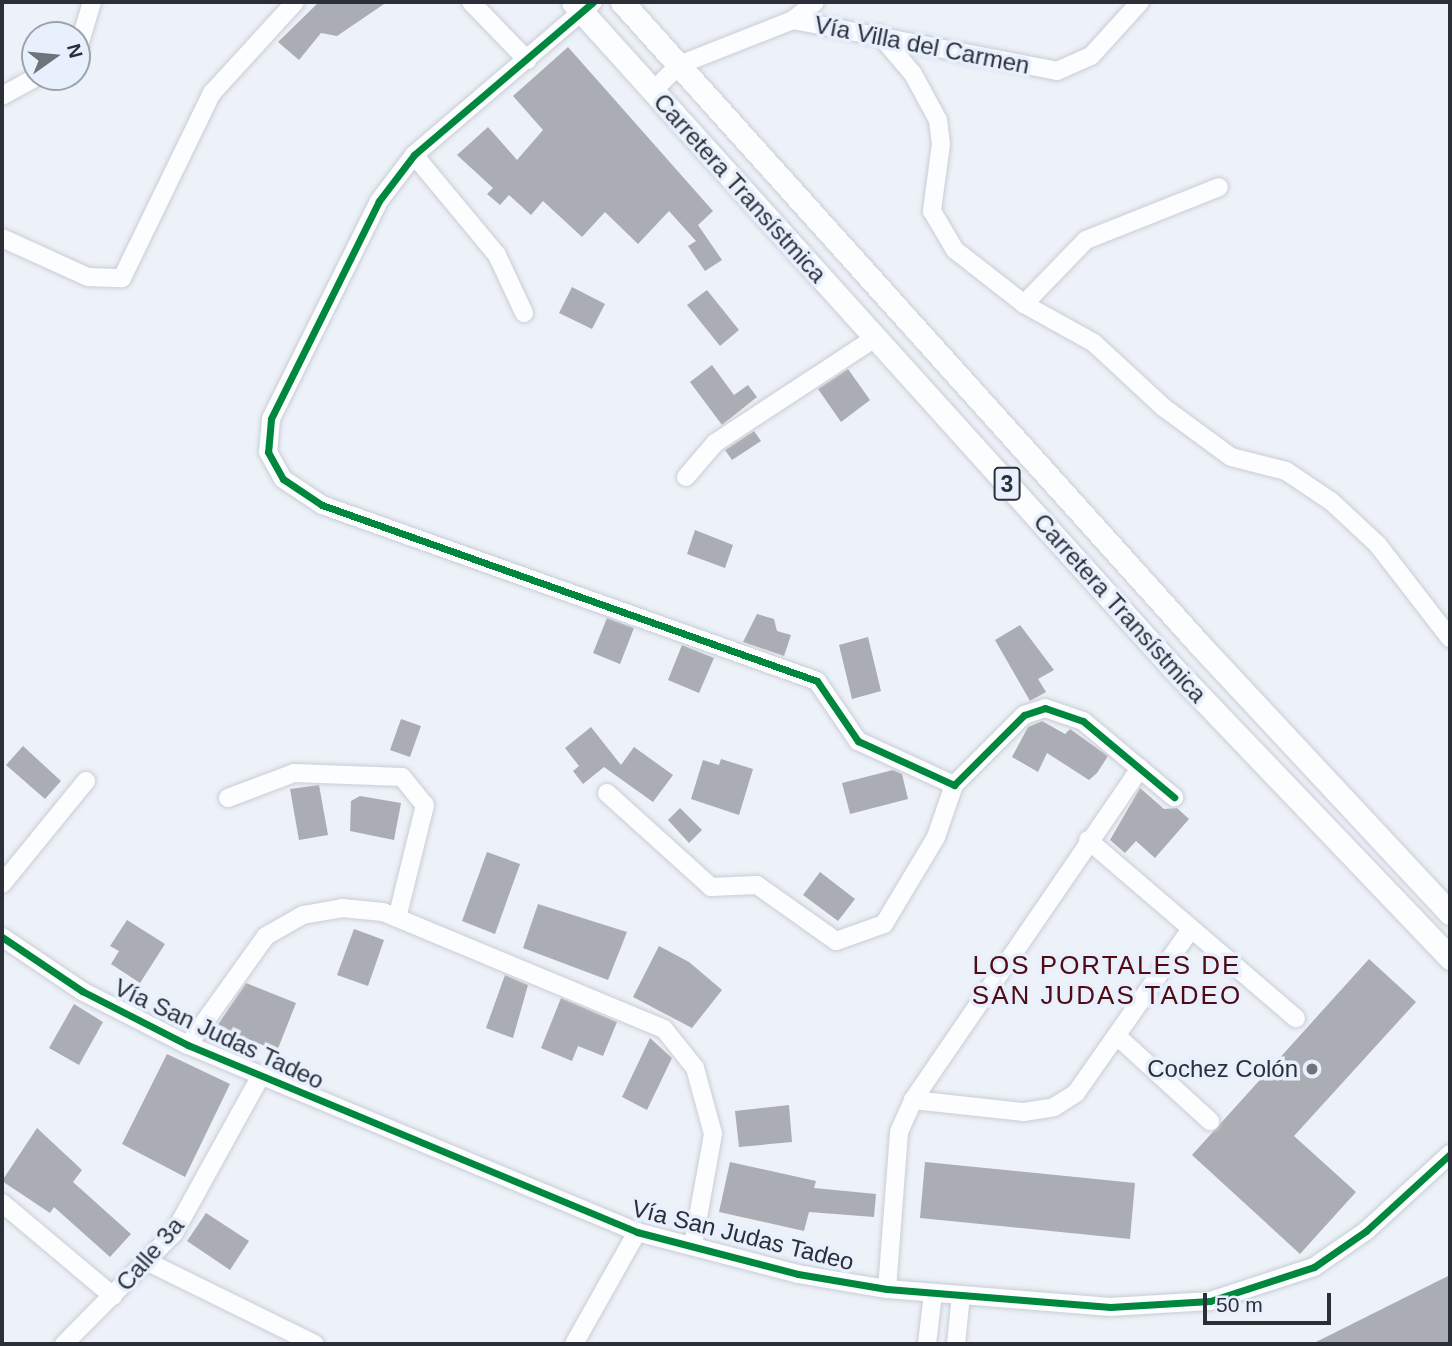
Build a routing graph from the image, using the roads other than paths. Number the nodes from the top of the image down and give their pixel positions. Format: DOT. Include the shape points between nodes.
graph roads {
  1 [pos="92,2"];
  2 [pos="295,2"];
  3 [pos="471,2"];
  4 [pos="622,2"];
  5 [pos="815,2"];
  6 [pos="1140,2"];
  7 [pos="582,5"];
  8 [pos="793,20"];
  9 [pos="86,21"];
  10 [pos="879,34"];
  11 [pos="527,60"];
  12 [pos="679,65"];
  13 [pos="21,85"];
  14 [pos="653,91"];
  15 [pos="2,96"];
  16 [pos="414,155"];
  17 [pos="1219,187"];
  18 [pos="2,238"];
  19 [pos="1024,304"];
  20 [pos="524,313"];
  21 [pos="875,338"];
  22 [pos="686,477"];
  23 [pos="1450,638"];
  24 [pos="1140,768"];
  25 [pos="86,781"];
  26 [pos="954,785"];
  27 [pos="607,793"];
  28 [pos="1174,797"];
  29 [pos="228,798"];
  30 [pos="1088,841"];
  31 [pos="2,884"];
  32 [pos="1450,913"];
  33 [pos="397,918"];
  34 [pos="1191,929"];
  35 [pos="2,937"];
  36 [pos="1450,958"];
  37 [pos="1296,1018"];
  38 [pos="1118,1037"];
  39 [pos="188,1045"];
  40 [pos="260,1077"];
  41 [pos="913,1100"];
  42 [pos="1210,1121"];
  43 [pos="1450,1154"];
  44 [pos="2,1203"];
  45 [pos="637,1232"];
  46 [pos="692,1245"];
  47 [pos="146,1261"];
  48 [pos="887,1289"];
  49 [pos="933,1293"];
  50 [pos="961,1295"];
  51 [pos="113,1296"];
  52 [pos="64,1344"];
  53 [pos="314,1344"];
  54 [pos="574,1344"];
  55 [pos="927,1344"];
  56 [pos="956,1344"];
  1 -- 9 [label="street"];
  2 -- 18 [label="street" via="212,93 122,278 88,277"];
  3 -- 11 [label="street"];
  4 -- 12 [label="main road, Carretera Transístmica / 3"];
  5 -- 8 [label="street"];
  6 -- 10 [label="street, Vía Villa del Carmen" via="1091,56 1057,71"];
  7 -- 11 [label="street"];
  7 -- 14 [label="main road, Carretera Transístmica / 3"];
  8 -- 10 [label="street, Vía Villa del Carmen"];
  8 -- 12 [label="street, Vía Villa del Carmen"];
  10 -- 19 [label="street" via="913,74 938,120 941,144 931,192 940,230 955,250"];
  11 -- 16 [label="street"];
  12 -- 14 [label="street, Vía Villa del Carmen"];
  12 -- 32 [label="main road, Carretera Transístmica / 3" via="1199,644"];
  13 -- 15 [label="street"];
  14 -- 21 [label="main road, Carretera Transístmica / 3"];
  16 -- 20 [label="street" via="497,256"];
  16 -- 26 [label="street" via="379,201 339,274 308,352 271,419 268,452 283,479 322,505 817,681 858,741"];
  17 -- 19 [label="street" via="1086,240"];
  19 -- 23 [label="street" via="1094,344 1163,407 1231,457 1286,471 1332,502 1378,545"];
  21 -- 22 [label="street" via="715,443"];
  21 -- 36 [label="main road, Carretera Transístmica / 3" via="1174,669"];
  24 -- 26 [label="street" via="1083,721 1045,708 1024,715"];
  24 -- 28 [label="street"];
  24 -- 30 [label="street"];
  25 -- 31 [label="street"];
  26 -- 27 [label="street" via="936,837 884,923 836,941 757,885 711,887"];
  29 -- 33 [label="street" via="294,773 402,777 425,805"];
  30 -- 34 [label="street"];
  30 -- 41 [label="street"];
  33 -- 39 [label="street" via="342,908 303,915 267,936"];
  33 -- 46 [label="street" via="646,1018 681,1048 705,1091 713,1134"];
  34 -- 37 [label="street"];
  34 -- 38 [label="street"];
  35 -- 39 [label="street, Vía San Judas Tadeo" via="82,991"];
  38 -- 41 [label="street" via="1076,1093 1054,1107 1024,1112"];
  38 -- 42 [label="street"];
  39 -- 40 [label="street, Vía San Judas Tadeo"];
  40 -- 45 [label="street, Vía San Judas Tadeo"];
  40 -- 47 [label="street, Calle 3a" via="174,1233"];
  41 -- 48 [label="street" via="899,1132"];
  43 -- 50 [label="street, Vía San Judas Tadeo" via="1366,1231 1314,1267 1251,1292 1182,1306 1138,1307"];
  44 -- 51 [label="street"];
  45 -- 46 [label="street, Vía San Judas Tadeo"];
  45 -- 54 [label="street"];
  46 -- 48 [label="street, Vía San Judas Tadeo" via="798,1274"];
  47 -- 51 [label="street, Calle 3a"];
  47 -- 53 [label="street"];
  48 -- 49 [label="street, Vía San Judas Tadeo"];
  49 -- 50 [label="street, Vía San Judas Tadeo"];
  49 -- 55 [label="street"];
  50 -- 56 [label="street"];
  51 -- 52 [label="street, Calle 3a"];
}
